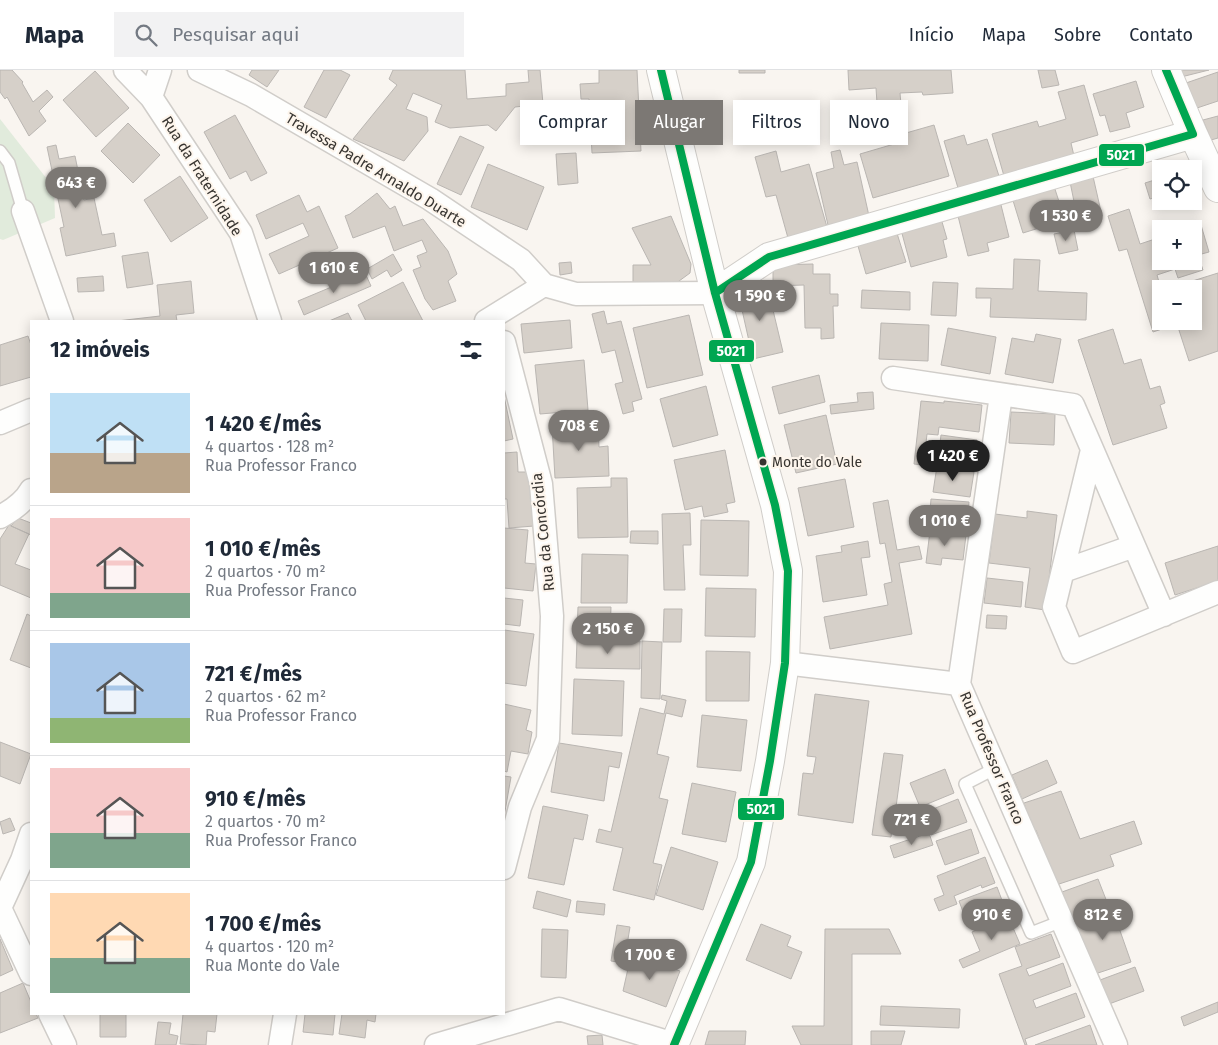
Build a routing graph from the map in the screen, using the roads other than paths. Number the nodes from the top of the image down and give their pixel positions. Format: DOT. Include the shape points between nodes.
graph roads {
  1 [pos="125,70"];
  2 [pos="160,70"];
  3 [pos="199,70"];
  4 [pos="661,70"];
  5 [pos="1166,70"];
  6 [pos="151,97"];
  7 [pos="1193,134"];
  8 [pos="0,151"];
  9 [pos="1218,188"];
  10 [pos="23,211"];
  11 [pos="544,285"];
  12 [pos="716,293"];
  13 [pos="494,319"];
  14 [pos="62,320"];
  15 [pos="270,320"];
  16 [pos="505,346"];
  17 [pos="893,378"];
  18 [pos="1001,394"];
  19 [pos="30,410"];
  20 [pos="0,422"];
  21 [pos="1092,450"];
  22 [pos="30,492"];
  23 [pos="0,517"];
  24 [pos="1134,546"];
  25 [pos="1063,571"];
  26 [pos="1218,592"];
  27 [pos="1164,615"];
  28 [pos="785,663"];
  29 [pos="959,684"];
  30 [pos="996,768"];
  31 [pos="30,837"];
  32 [pos="505,864"];
  33 [pos="0,908"];
  34 [pos="1062,921"];
  35 [pos="30,972"];
  36 [pos="50,1015"];
  37 [pos="285,1015"];
  38 [pos="499,1020"];
  39 [pos="65,1045"];
  40 [pos="280,1045"];
  41 [pos="436,1045"];
  42 [pos="674,1045"];
  43 [pos="1116,1045"];
  1 -- 6 [label="street, Rua da Fraternidade"];
  2 -- 6 [label="street"];
  3 -- 11 [label="street, Travessa Padre Arnaldo Duarte" via="251,95 430,199 521,260"];
  4 -- 12 [label="street"];
  5 -- 7 [label="street"];
  6 -- 15 [label="street, Rua da Fraternidade" via="241,233"];
  7 -- 9 [label="street"];
  7 -- 12 [label="street" via="769,257"];
  8 -- 10 [label="lane" via="9,163"];
  10 -- 14 [label="street"];
  11 -- 12 [label="street" via="576,294"];
  11 -- 13 [label="street"];
  12 -- 28 [label="street" via="774,505 788,571"];
  16 -- 32 [label="street, Rua da Concórdia" via="541,484 552,616 548,739 520,807"];
  17 -- 18 [label="street"];
  18 -- 21 [label="street" via="1073,405"];
  18 -- 29 [label="street, Rua Professor Franco"];
  19 -- 20 [label="street"];
  21 -- 24 [label="street"];
  21 -- 25 [label="street"];
  22 -- 23 [label="street"];
  24 -- 25 [label="street"];
  24 -- 27 [label="street"];
  25 -- 27 [label="street" via="1054,608 1072,652"];
  26 -- 27 [label="street"];
  28 -- 29 [label="street"];
  28 -- 42 [label="street" via="752,862"];
  29 -- 30 [label="street, Rua Professor Franco"];
  30 -- 34 [label="street, Rua Professor Franco"];
  30 -- 34 [label="lane" via="965,784 1032,933"];
  31 -- 33 [label="street"];
  33 -- 35 [label="street"];
  34 -- 43 [label="street, Rua Professor Franco"];
  36 -- 39 [label="street"];
  37 -- 40 [label="street"];
  38 -- 41 [label="street"];
  38 -- 42 [label="street" via="559,1009"];
}
